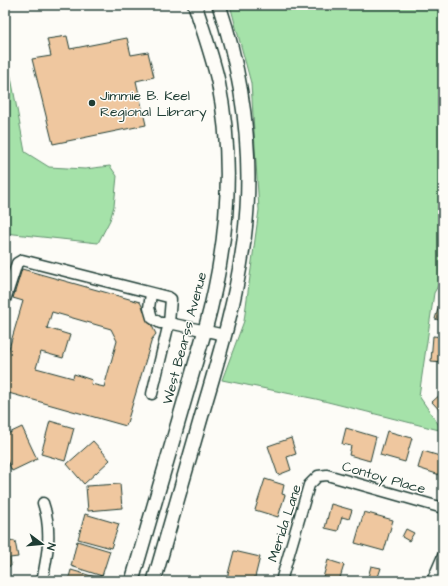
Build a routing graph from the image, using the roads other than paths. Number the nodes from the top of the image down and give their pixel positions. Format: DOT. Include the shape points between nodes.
graph roads {
  1 [pos="195,5"];
  2 [pos="211,5"];
  3 [pos="219,5"];
  4 [pos="238,74"];
  5 [pos="151,294"];
  6 [pos="5,300"];
  7 [pos="169,323"];
  8 [pos="205,330"];
  9 [pos="225,335"];
  10 [pos="152,394"];
  11 [pos="318,476"];
  12 [pos="43,503"];
  13 [pos="443,508"];
  14 [pos="443,556"];
  15 [pos="42,581"];
  16 [pos="132,581"];
  17 [pos="154,581"];
  18 [pos="281,581"];
  19 [pos="432,581"];
  1 -- 8 [label="main road, West Bearss Avenue" via="218,80 226,154 223,244"];
  2 -- 4 [label="main road" via="228,61"];
  3 -- 4 [label="main road"];
  4 -- 9 [label="main road" via="246,134 248,197 242,258"];
  5 -- 6 [label="street" via="22,260 17,263"];
  5 -- 7 [label="street" via="149,308 152,318 160,323"];
  5 -- 7 [label="street" via="171,299"];
  7 -- 8 [label="street"];
  7 -- 10 [label="street"];
  8 -- 9 [label="street"];
  8 -- 16 [label="main road, West Bearss Avenue"];
  9 -- 17 [label="main road"];
  11 -- 13 [label="street, Contoy Place" via="327,475"];
  11 -- 18 [label="street, Merida Lane" via="310,485"];
  12 -- 15 [label="street" via="49,534"];
  14 -- 19 [label="street"];
}
